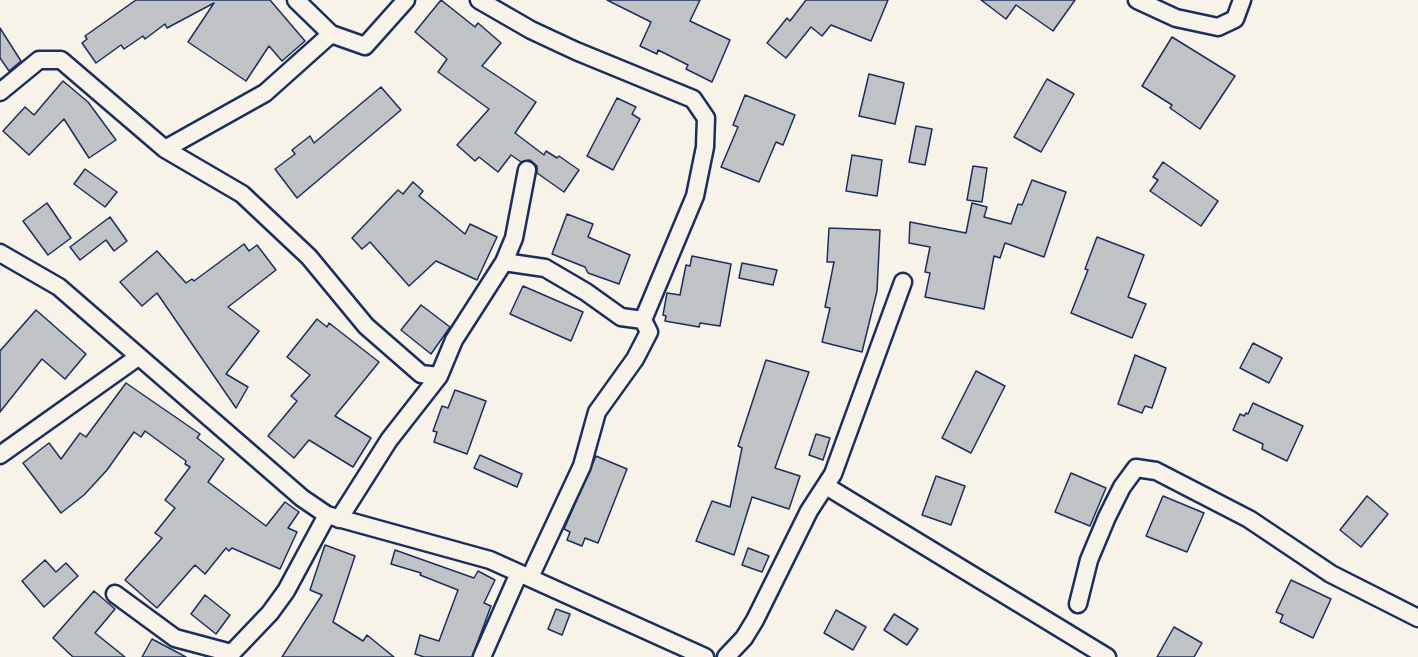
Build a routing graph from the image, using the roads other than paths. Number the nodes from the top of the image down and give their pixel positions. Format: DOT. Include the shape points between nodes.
graph roads {
  1 [pos="296,0"];
  2 [pos="406,0"];
  3 [pos="479,0"];
  4 [pos="1137,0"];
  5 [pos="1242,0"];
  6 [pos="331,34"];
  7 [pos="0,92"];
  8 [pos="165,149"];
  9 [pos="527,170"];
  10 [pos="0,253"];
  11 [pos="504,262"];
  12 [pos="903,282"];
  13 [pos="643,320"];
  14 [pos="138,357"];
  15 [pos="439,376"];
  16 [pos="0,455"];
  17 [pos="826,486"];
  18 [pos="333,517"];
  19 [pos="524,575"];
  20 [pos="115,594"];
  21 [pos="1078,603"];
  22 [pos="1418,618"];
  23 [pos="229,655"];
  24 [pos="482,657"];
  25 [pos="705,657"];
  26 [pos="726,657"];
  27 [pos="1107,657"];
  1 -- 6 [label="street"];
  2 -- 6 [label="street" via="365,46"];
  3 -- 13 [label="street" via="576,51 693,99 706,118 705,147 695,196"];
  4 -- 5 [label="street" via="1176,18 1218,27 1235,19"];
  6 -- 8 [label="street" via="265,93"];
  7 -- 8 [label="street" via="39,60 62,60"];
  8 -- 15 [label="street" via="242,194 309,257 366,326 421,374"];
  9 -- 11 [label="street" via="514,238"];
  10 -- 14 [label="street" via="59,288"];
  11 -- 13 [label="street" via="545,268 621,317"];
  11 -- 15 [label="street" via="454,340"];
  12 -- 17 [label="street"];
  13 -- 19 [label="street" via="649,332 597,412 582,466"];
  14 -- 16 [label="street"];
  14 -- 18 [label="street" via="302,498"];
  15 -- 18 [label="street"];
  17 -- 26 [label="street" via="809,511 755,620"];
  17 -- 27 [label="street"];
  18 -- 19 [label="street" via="469,552"];
  18 -- 23 [label="street" via="270,613"];
  19 -- 24 [label="street"];
  19 -- 25 [label="street"];
  20 -- 23 [label="street" via="175,638"];
  21 -- 22 [label="street" via="1089,560 1107,517 1136,468 1156,471 1249,519 1331,574"];
}
